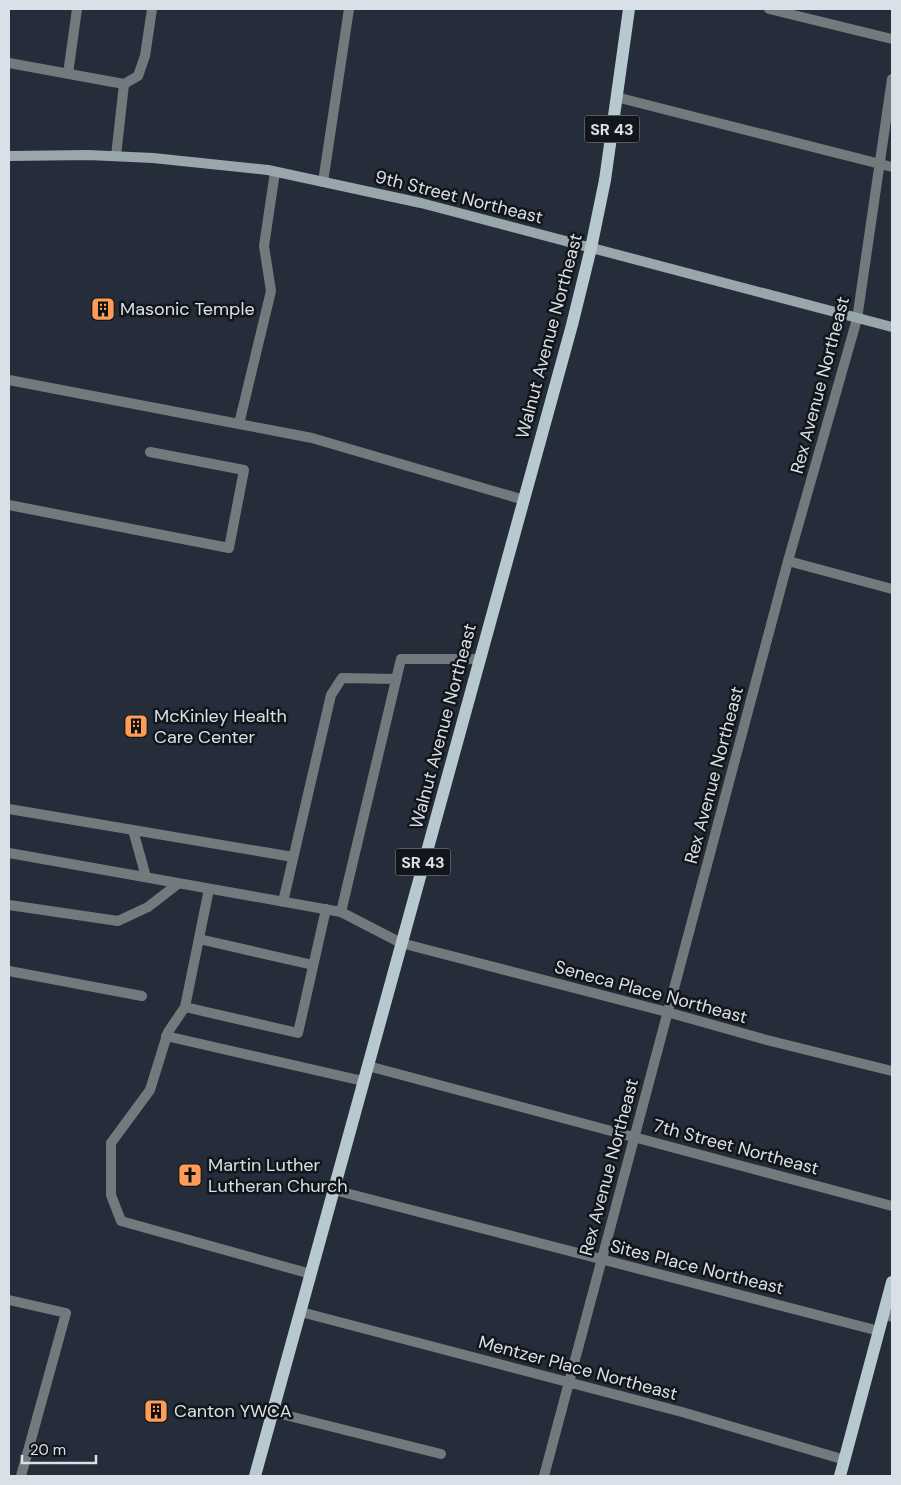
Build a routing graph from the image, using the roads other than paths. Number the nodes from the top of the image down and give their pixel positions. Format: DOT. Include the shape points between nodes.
graph roads {
  1 [pos="77,9"];
  2 [pos="152,9"];
  3 [pos="349,9"];
  4 [pos="629,9"];
  5 [pos="769,9"];
  6 [pos="892,40"];
  7 [pos="9,63"];
  8 [pos="68,74"];
  9 [pos="892,79"];
  10 [pos="124,84"];
  11 [pos="616,97"];
  12 [pos="9,156"];
  13 [pos="116,156"];
  14 [pos="880,163"];
  15 [pos="892,167"];
  16 [pos="275,172"];
  17 [pos="323,182"];
  18 [pos="591,248"];
  19 [pos="857,319"];
  20 [pos="892,328"];
  21 [pos="9,380"];
  22 [pos="239,424"];
  23 [pos="150,452"];
  24 [pos="524,500"];
  25 [pos="9,505"];
  26 [pos="788,561"];
  27 [pos="892,589"];
  28 [pos="479,659"];
  29 [pos="396,679"];
  30 [pos="9,809"];
  31 [pos="133,830"];
  32 [pos="9,853"];
  33 [pos="293,857"];
  34 [pos="146,877"];
  35 [pos="180,883"];
  36 [pos="209,888"];
  37 [pos="283,902"];
  38 [pos="9,905"];
  39 [pos="326,909"];
  40 [pos="341,912"];
  41 [pos="199,939"];
  42 [pos="401,944"];
  43 [pos="313,965"];
  44 [pos="9,971"];
  45 [pos="142,996"];
  46 [pos="185,1007"];
  47 [pos="667,1012"];
  48 [pos="166,1036"];
  49 [pos="368,1066"];
  50 [pos="892,1071"];
  51 [pos="363,1081"];
  52 [pos="634,1136"];
  53 [pos="334,1190"];
  54 [pos="892,1206"];
  55 [pos="601,1260"];
  56 [pos="311,1274"];
  57 [pos="892,1282"];
  58 [pos="9,1300"];
  59 [pos="301,1312"];
  60 [pos="888,1315"];
  61 [pos="879,1331"];
  62 [pos="568,1383"];
  63 [pos="273,1412"];
  64 [pos="441,1454"];
  65 [pos="845,1460"];
  66 [pos="21,1476"];
  67 [pos="255,1476"];
  68 [pos="544,1476"];
  69 [pos="840,1476"];
  1 -- 8 [label="street"];
  2 -- 10 [label="street" via="138,76"];
  3 -- 17 [label="street"];
  4 -- 11 [label="main road, Walnut Avenue Northeast / SR 43"];
  5 -- 6 [label="street"];
  7 -- 8 [label="street"];
  8 -- 10 [label="street"];
  9 -- 14 [label="street, Rex Avenue Northeast"];
  10 -- 13 [label="street"];
  11 -- 14 [label="street"];
  11 -- 18 [label="main road, Walnut Avenue Northeast / SR 43" via="605,180"];
  12 -- 13 [label="street, 9th Street Northeast"];
  13 -- 16 [label="street, 9th Street Northeast"];
  14 -- 15 [label="street"];
  14 -- 19 [label="street, Rex Avenue Northeast"];
  16 -- 17 [label="street, 9th Street Northeast"];
  16 -- 22 [label="street" via="264,246 271,291"];
  17 -- 18 [label="street, 9th Street Northeast" via="421,203"];
  18 -- 19 [label="street, 9th Street Northeast"];
  18 -- 24 [label="main road, Walnut Avenue Northeast / SR 43"];
  19 -- 20 [label="street, 9th Street Northeast"];
  19 -- 26 [label="street, Rex Avenue Northeast"];
  21 -- 22 [label="street"];
  22 -- 24 [label="street" via="312,438"];
  23 -- 25 [label="street" via="244,470 229,548"];
  24 -- 28 [label="main road, Walnut Avenue Northeast / SR 43"];
  26 -- 27 [label="street"];
  26 -- 47 [label="street, Rex Avenue Northeast"];
  28 -- 29 [label="street" via="401,659"];
  28 -- 42 [label="main road, Walnut Avenue Northeast / SR 43"];
  29 -- 33 [label="street" via="342,678 331,695"];
  29 -- 40 [label="street"];
  30 -- 31 [label="street"];
  31 -- 33 [label="street"];
  31 -- 34 [label="street"];
  32 -- 34 [label="street, Seneca Place Northeast"];
  33 -- 37 [label="street"];
  34 -- 35 [label="street, Seneca Place Northeast"];
  35 -- 36 [label="street, Seneca Place Northeast"];
  35 -- 38 [label="street" via="148,906 118,921"];
  36 -- 37 [label="street, Seneca Place Northeast"];
  36 -- 41 [label="street"];
  37 -- 39 [label="street, Seneca Place Northeast"];
  39 -- 40 [label="street, Seneca Place Northeast"];
  39 -- 43 [label="street"];
  40 -- 42 [label="street, Seneca Place Northeast"];
  41 -- 43 [label="street"];
  41 -- 46 [label="street"];
  42 -- 47 [label="street, Seneca Place Northeast"];
  42 -- 49 [label="main road, Walnut Avenue Northeast / SR 43"];
  43 -- 46 [label="street" via="298,1033"];
  44 -- 45 [label="street"];
  46 -- 48 [label="street"];
  47 -- 50 [label="street, Seneca Place Northeast"];
  47 -- 52 [label="street, Rex Avenue Northeast"];
  48 -- 51 [label="street"];
  48 -- 56 [label="street" via="150,1090 111,1143 111,1195 121,1221"];
  49 -- 51 [label="main road, Walnut Avenue Northeast / SR 43"];
  49 -- 52 [label="street, 7th Street Northeast"];
  51 -- 53 [label="main road, Walnut Avenue Northeast / SR 43"];
  52 -- 54 [label="street, 7th Street Northeast"];
  52 -- 55 [label="street, Rex Avenue Northeast"];
  53 -- 55 [label="street, Sites Place Northeast"];
  53 -- 56 [label="main road, Walnut Avenue Northeast / SR 43"];
  55 -- 61 [label="street, Sites Place Northeast"];
  55 -- 62 [label="street, Rex Avenue Northeast"];
  56 -- 59 [label="main road, Walnut Avenue Northeast / SR 43"];
  57 -- 60 [label="main road"];
  58 -- 66 [label="street" via="66,1313"];
  59 -- 62 [label="street, Mentzer Place Northeast"];
  59 -- 63 [label="main road, Walnut Avenue Northeast / SR 43"];
  60 -- 61 [label="main road"];
  61 -- 65 [label="main road"];
  62 -- 65 [label="street, Mentzer Place Northeast" via="682,1412"];
  62 -- 68 [label="street, Rex Avenue Northeast"];
  63 -- 64 [label="street"];
  63 -- 67 [label="main road, Walnut Avenue Northeast / SR 43"];
  65 -- 69 [label="main road"];
}
